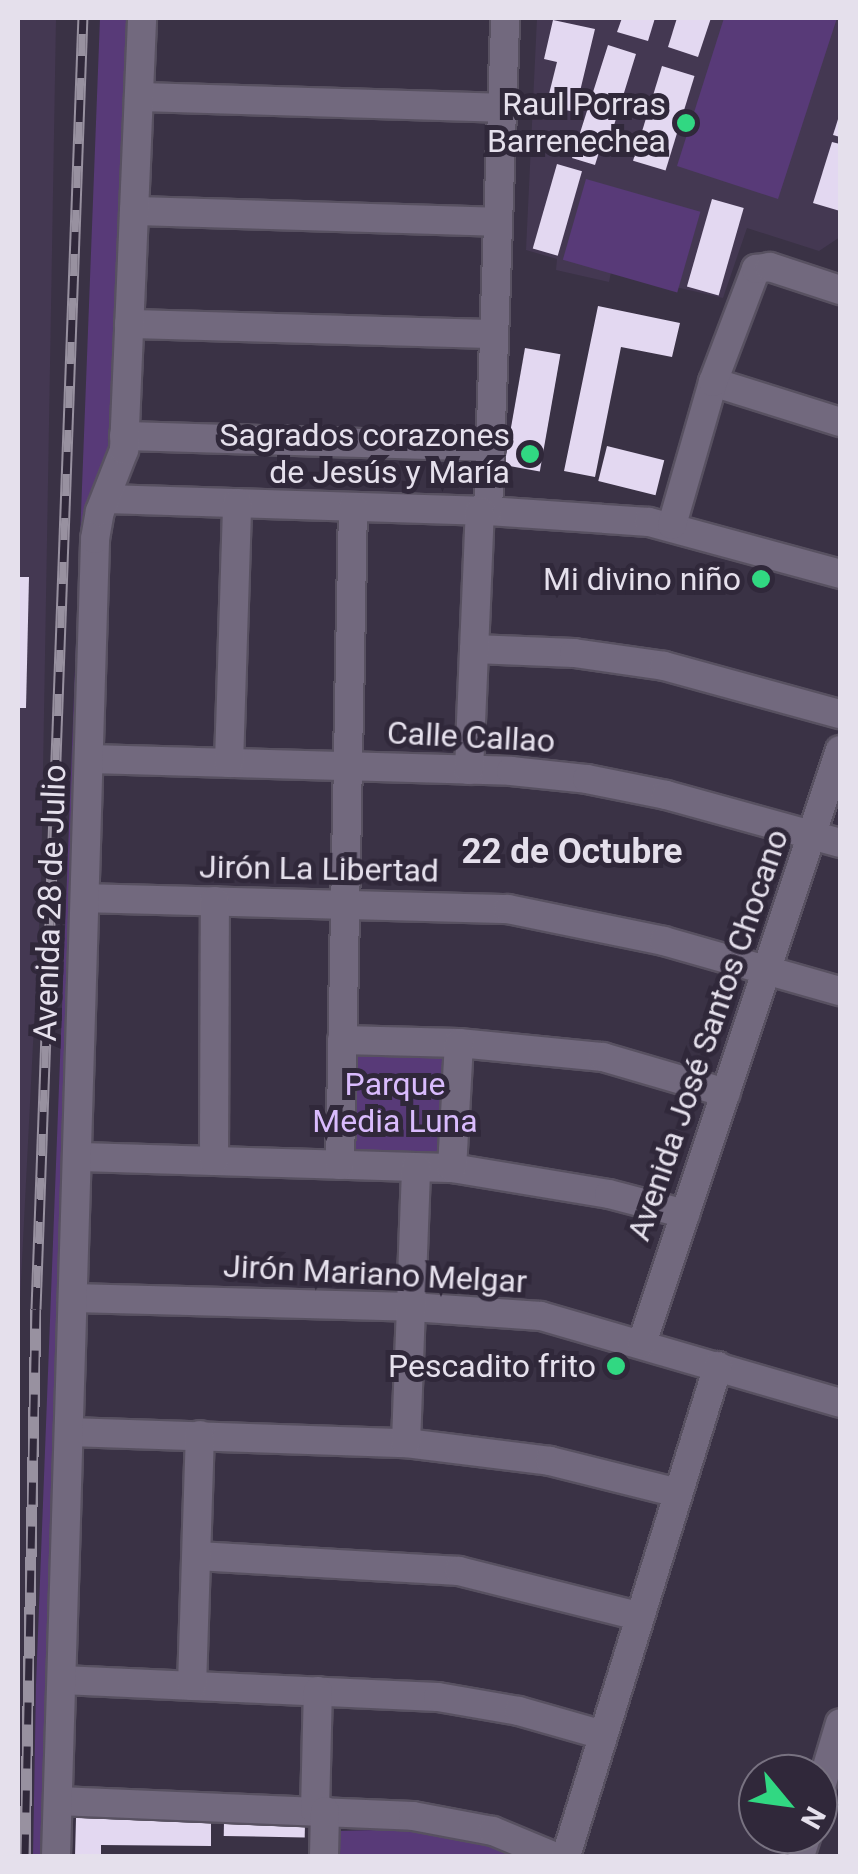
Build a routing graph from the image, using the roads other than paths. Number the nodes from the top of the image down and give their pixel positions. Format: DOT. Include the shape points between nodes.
graph roads {
  1 [pos="142,18"];
  2 [pos="505,18"];
  3 [pos="139,98"];
  4 [pos="502,108"];
  5 [pos="134,211"];
  6 [pos="498,222"];
  7 [pos="840,290"];
  8 [pos="129,324"];
  9 [pos="494,334"];
  10 [pos="714,382"];
  11 [pos="840,422"];
  12 [pos="124,436"];
  13 [pos="491,447"];
  14 [pos="106,499"];
  15 [pos="236,503"];
  16 [pos="353,507"];
  17 [pos="484,511"];
  18 [pos="672,525"];
  19 [pos="840,574"];
  20 [pos="474,649"];
  21 [pos="840,714"];
  22 [pos="840,750"];
  23 [pos="90,759"];
  24 [pos="229,763"];
  25 [pos="348,766"];
  26 [pos="469,770"];
  27 [pos="812,835"];
  28 [pos="840,843"];
  29 [pos="86,898"];
  30 [pos="215,901"];
  31 [pos="344,904"];
  32 [pos="766,971"];
  33 [pos="840,991"];
  34 [pos="342,1040"];
  35 [pos="459,1043"];
  36 [pos="726,1093"];
  37 [pos="78,1157"];
  38 [pos="214,1161"];
  39 [pos="340,1164"];
  40 [pos="416,1166"];
  41 [pos="452,1168"];
  42 [pos="685,1214"];
  43 [pos="73,1298"];
  44 [pos="412,1306"];
  45 [pos="642,1343"];
  46 [pos="718,1366"];
  47 [pos="840,1404"];
  48 [pos="69,1432"];
  49 [pos="200,1435"];
  50 [pos="406,1443"];
  51 [pos="678,1493"];
  52 [pos="198,1556"];
  53 [pos="638,1616"];
  54 [pos="62,1680"];
  55 [pos="192,1686"];
  56 [pos="318,1692"];
  57 [pos="840,1723"];
  58 [pos="604,1734"];
  59 [pos="831,1754"];
  60 [pos="58,1802"];
  61 [pos="320,1811"];
  62 [pos="56,1856"];
  63 [pos="324,1856"];
  64 [pos="553,1856"];
  65 [pos="566,1856"];
  1 -- 3 [label="street, Avenida 28 de Julio"];
  2 -- 4 [label="street"];
  3 -- 4 [label="street"];
  3 -- 5 [label="street, Avenida 28 de Julio"];
  4 -- 6 [label="street"];
  5 -- 6 [label="street"];
  5 -- 8 [label="street, Avenida 28 de Julio"];
  6 -- 9 [label="street"];
  7 -- 10 [label="street" via="770,267 756,269"];
  8 -- 9 [label="street"];
  8 -- 12 [label="street, Avenida 28 de Julio"];
  9 -- 13 [label="street"];
  10 -- 11 [label="street"];
  10 -- 18 [label="street"];
  12 -- 13 [label="street"];
  12 -- 14 [label="street, Avenida 28 de Julio"];
  13 -- 17 [label="street"];
  14 -- 15 [label="street"];
  14 -- 23 [label="street, Avenida 28 de Julio" via="95,539"];
  15 -- 16 [label="street"];
  15 -- 24 [label="street"];
  16 -- 17 [label="street"];
  16 -- 25 [label="street"];
  17 -- 18 [label="street"];
  17 -- 20 [label="street"];
  18 -- 19 [label="street"];
  20 -- 21 [label="street" via="664,666"];
  20 -- 26 [label="street"];
  22 -- 27 [label="street, Avenida José Santos Chocano"];
  23 -- 24 [label="street, Calle Callao"];
  23 -- 29 [label="street, Avenida 28 de Julio"];
  24 -- 25 [label="street, Calle Callao"];
  25 -- 26 [label="street, Calle Callao"];
  25 -- 31 [label="street"];
  26 -- 27 [label="street, Calle Callao" via="588,779"];
  27 -- 28 [label="street, Calle Callao"];
  27 -- 32 [label="street, Avenida José Santos Chocano"];
  29 -- 30 [label="street, Jirón La Libertad"];
  29 -- 37 [label="street, Avenida 28 de Julio"];
  30 -- 31 [label="street, Jirón La Libertad"];
  30 -- 38 [label="street"];
  31 -- 32 [label="street, Jirón La Libertad" via="556,915"];
  31 -- 34 [label="street"];
  32 -- 33 [label="street, Jirón La Libertad"];
  32 -- 36 [label="street, Avenida José Santos Chocano"];
  34 -- 35 [label="street"];
  34 -- 39 [label="street"];
  35 -- 36 [label="street" via="602,1057"];
  35 -- 41 [label="street"];
  36 -- 42 [label="street, Avenida José Santos Chocano"];
  37 -- 38 [label="street"];
  37 -- 43 [label="street, Avenida 28 de Julio"];
  38 -- 39 [label="street"];
  39 -- 40 [label="street"];
  40 -- 41 [label="street"];
  40 -- 44 [label="street"];
  41 -- 42 [label="street" via="592,1190"];
  42 -- 45 [label="street, Avenida José Santos Chocano"];
  43 -- 44 [label="street, Jirón Mariano Melgar"];
  43 -- 48 [label="street, Avenida 28 de Julio"];
  44 -- 45 [label="street, Jirón Mariano Melgar" via="542,1316"];
  44 -- 50 [label="street"];
  45 -- 46 [label="street, Jirón Mariano Melgar"];
  46 -- 47 [label="street, Jirón Mariano Melgar"];
  46 -- 51 [label="street"];
  48 -- 49 [label="street"];
  48 -- 54 [label="street, Avenida 28 de Julio"];
  49 -- 50 [label="street"];
  49 -- 52 [label="street"];
  50 -- 51 [label="street" via="550,1461"];
  51 -- 53 [label="street"];
  52 -- 53 [label="street" via="459,1571"];
  52 -- 55 [label="street"];
  53 -- 58 [label="street"];
  54 -- 55 [label="street"];
  54 -- 60 [label="street, Avenida 28 de Julio"];
  55 -- 56 [label="street"];
  56 -- 58 [label="street" via="478,1702"];
  56 -- 61 [label="street"];
  57 -- 59 [label="street"];
  58 -- 65 [label="street"];
  60 -- 61 [label="street"];
  60 -- 62 [label="street, Avenida 28 de Julio"];
  61 -- 63 [label="street"];
  61 -- 64 [label="street" via="466,1824"];
}
